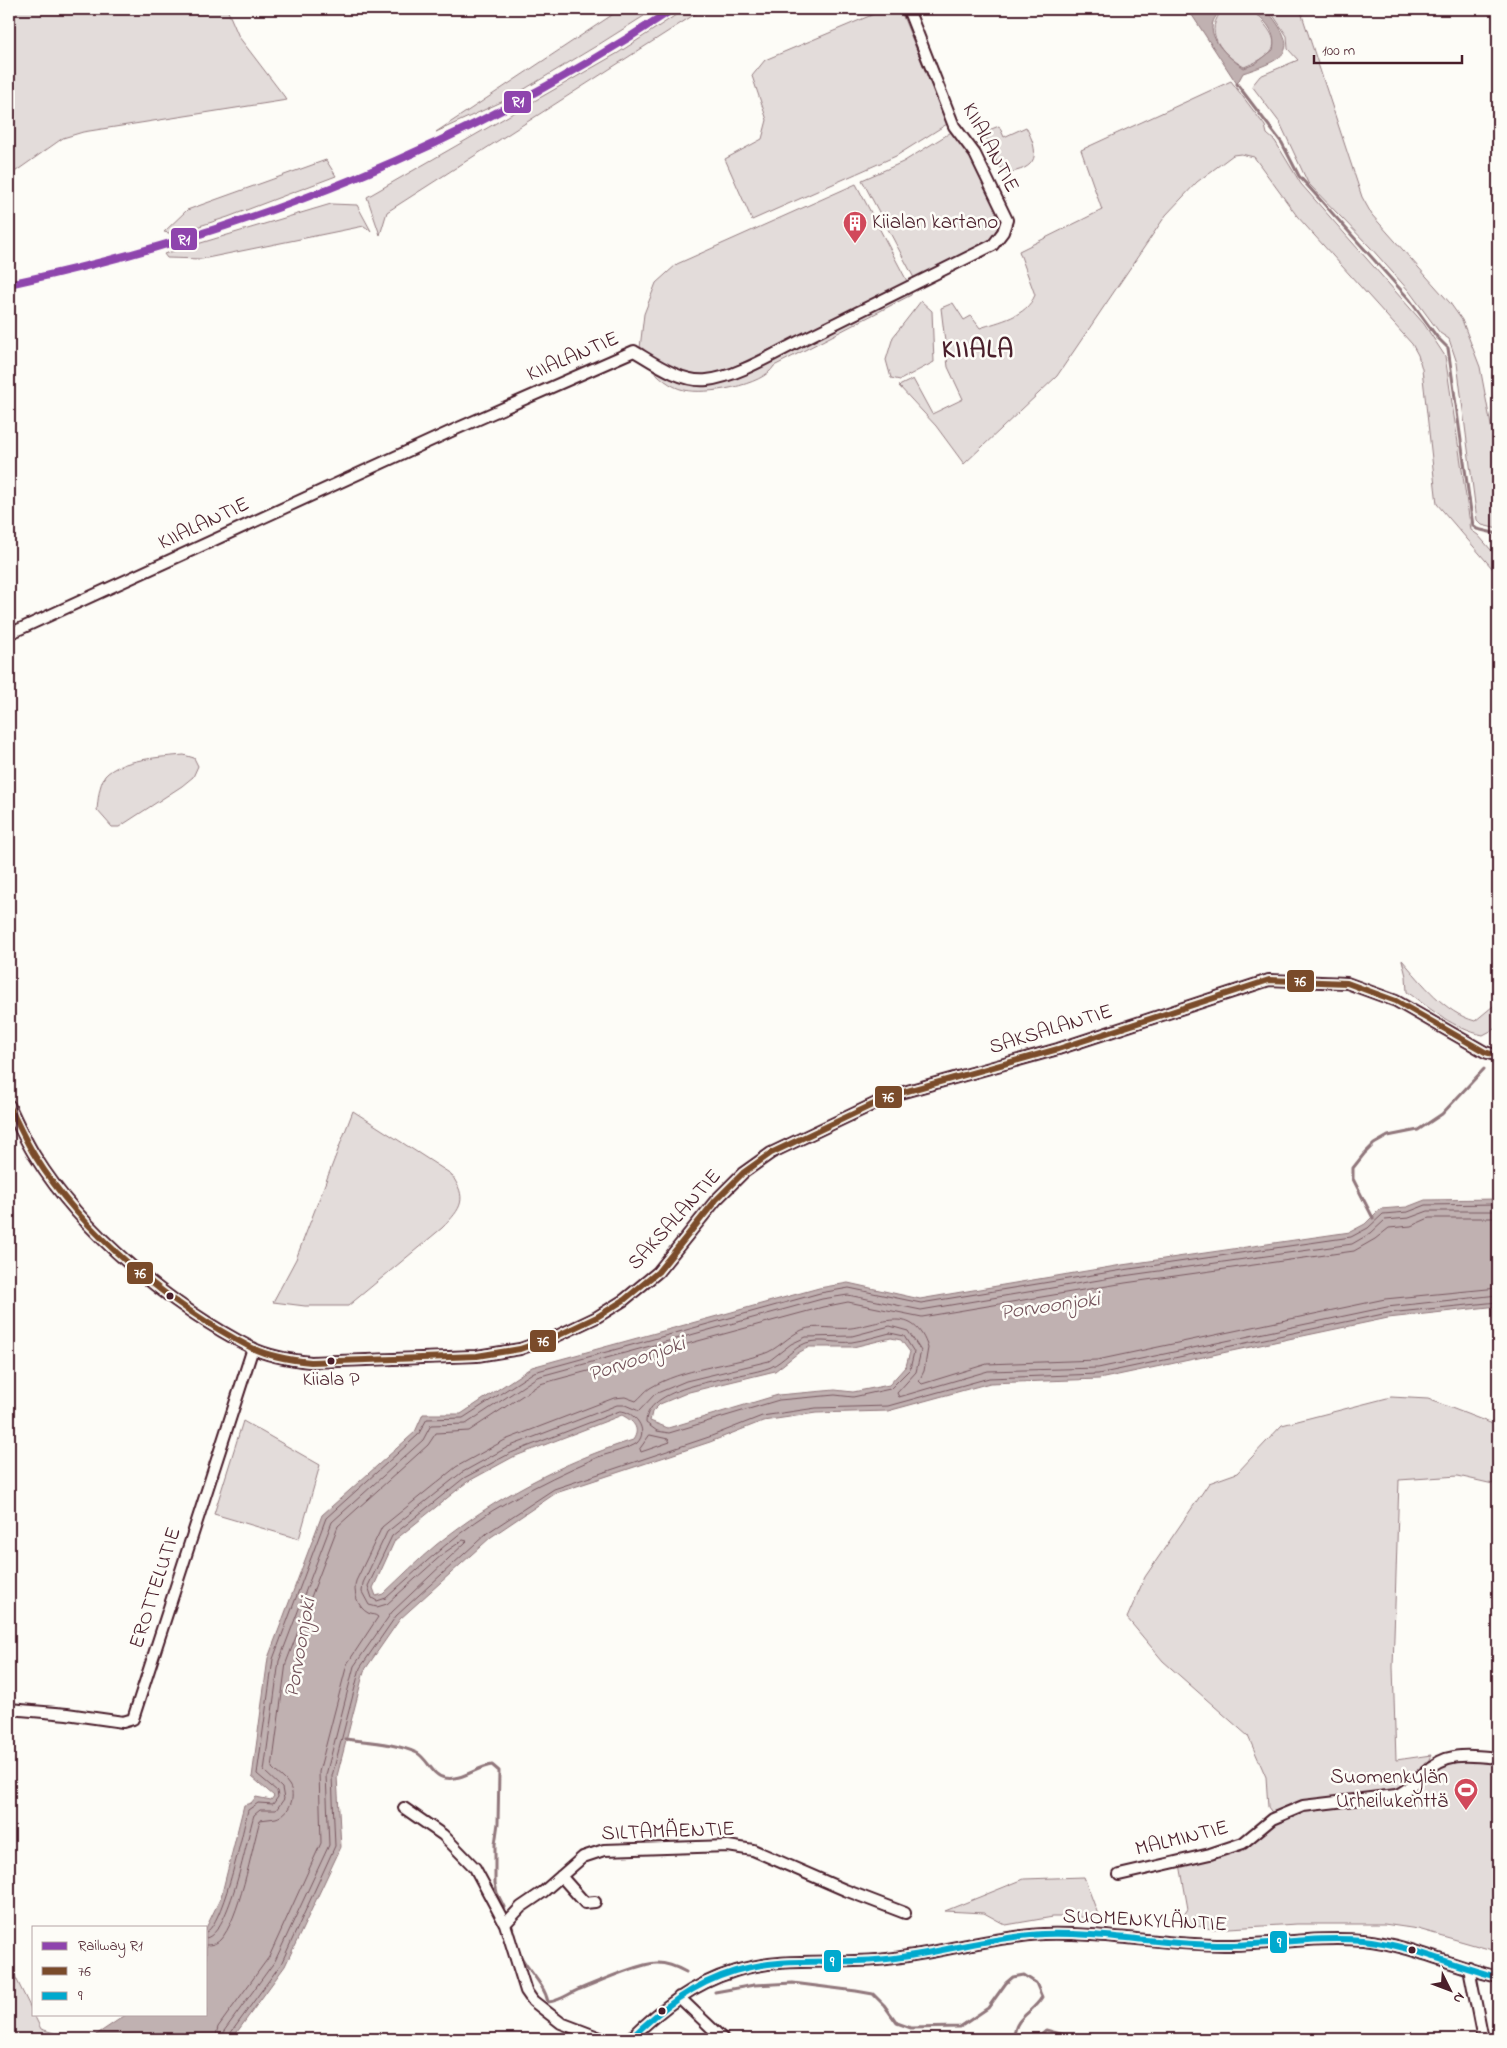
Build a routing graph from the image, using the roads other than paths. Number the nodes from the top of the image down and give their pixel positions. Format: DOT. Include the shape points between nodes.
graph roads {
  1 [pos="908,9"];
  2 [pos="9,634"];
  3 [pos="1498,1056"];
  4 [pos="9,1105"];
  5 [pos="253,1348"];
  6 [pos="9,1709"];
  7 [pos="1498,1758"];
  8 [pos="404,1808"];
  9 [pos="1119,1874"];
  10 [pos="561,1876"];
  11 [pos="595,1902"];
  12 [pos="905,1913"];
  13 [pos="505,1924"];
  14 [pos="1469,1968"];
  15 [pos="1498,1977"];
  16 [pos="679,1997"];
  17 [pos="603,2039"];
  18 [pos="630,2039"];
  19 [pos="723,2039"];
  20 [pos="1484,2039"];
  1 -- 2 [label="street, KIIALANTIE" via="954,126 976,154 1007,220 993,245 775,353 734,372 707,380 685,378 634,351"];
  3 -- 5 [label="street, SAKSALANTIE" via="1485,1052 1396,1001 1347,983 1269,980 1058,1049 893,1095 771,1153 743,1173 716,1200 658,1272 624,1300 557,1336 520,1349 477,1356 311,1362 284,1359"];
  4 -- 5 [label="street, SAKSALANTIE" via="35,1156 95,1232 184,1306"];
  5 -- 6 [label="street, EROTTELUTIE" via="133,1719 122,1722"];
  7 -- 9 [label="street, MALMINTIE" via="1466,1756 1442,1759 1396,1795 1303,1806 1272,1819 1243,1843 1210,1854"];
  8 -- 13 [label="street" via="443,1836 475,1868"];
  10 -- 11 [label="street" via="585,1902"];
  10 -- 12 [label="street, SILTAMÄENTIE" via="583,1857 604,1850 744,1847"];
  10 -- 13 [label="street, SILTAMÄENTIE"];
  13 -- 17 [label="street" via="526,1991 533,2001 561,2023"];
  14 -- 15 [label="street, SUOMENKYLÄNTIE"];
  14 -- 16 [label="street, SUOMENKYLÄNTIE" via="1397,1945 1363,1940 1225,1945 1042,1934 886,1959 801,1961 754,1966 714,1978"];
  14 -- 20 [label="street"];
  16 -- 18 [label="street, SUOMENKYLÄNTIE" via="662,2008"];
  16 -- 19 [label="street"];
}
